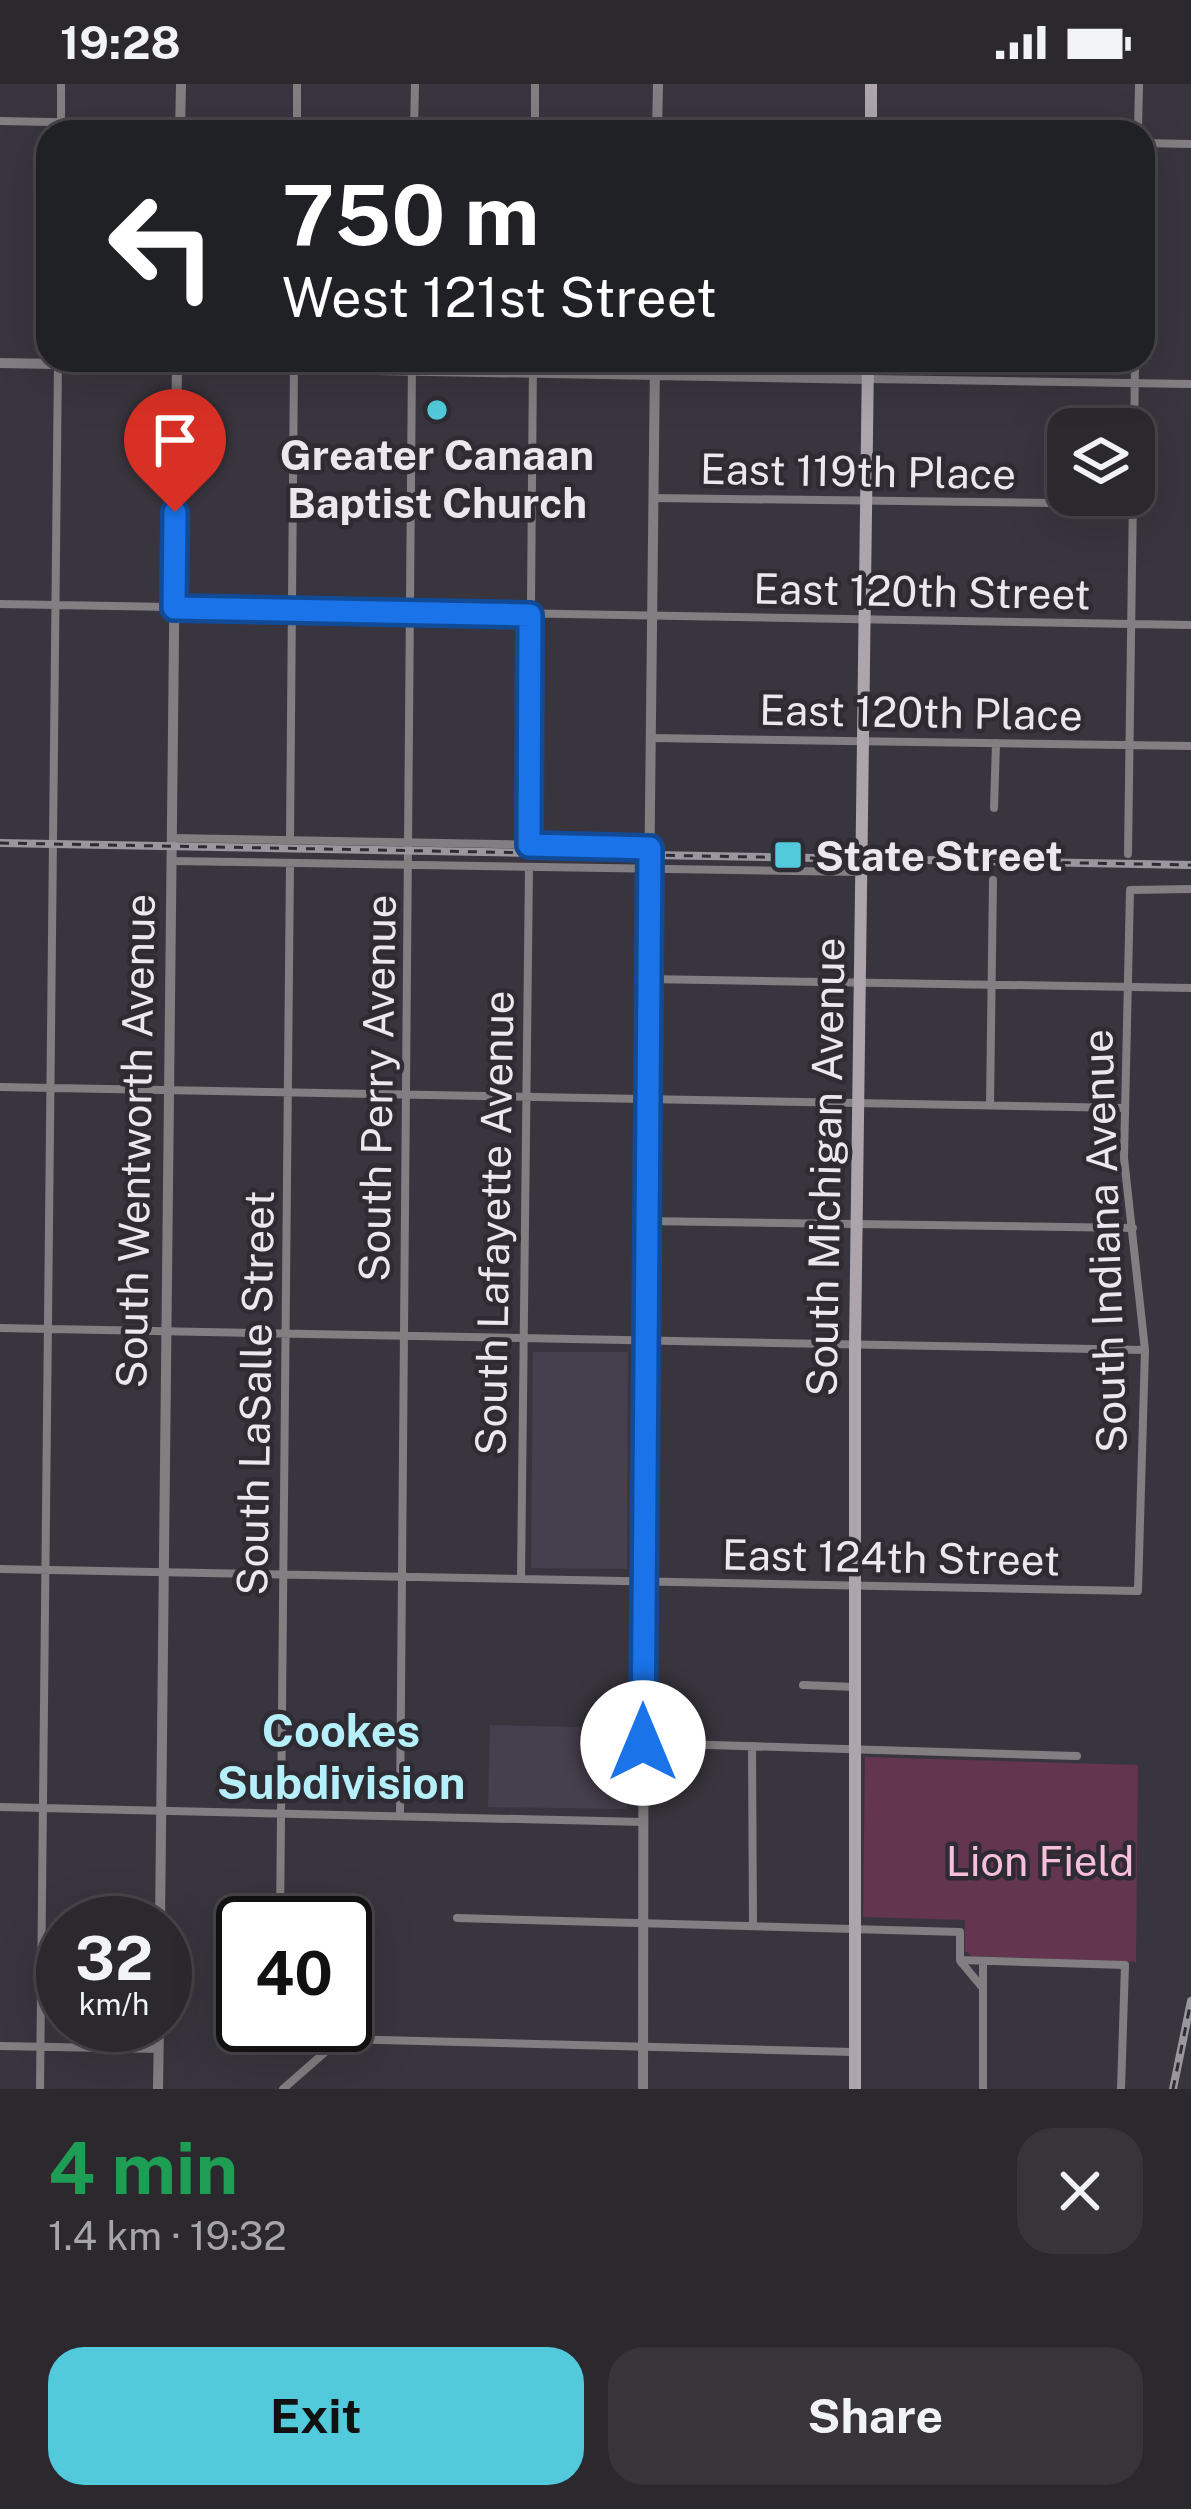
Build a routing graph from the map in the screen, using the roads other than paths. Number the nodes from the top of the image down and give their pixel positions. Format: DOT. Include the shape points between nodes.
graph roads {
  1 [pos="61,84"];
  2 [pos="181,84"];
  3 [pos="297,84"];
  4 [pos="415,84"];
  5 [pos="535,84"];
  6 [pos="658,84"];
  7 [pos="872,84"];
  8 [pos="1139,84"];
  9 [pos="61,120"];
  10 [pos="180,120"];
  11 [pos="297,120"];
  12 [pos="414,120"];
  13 [pos="535,120"];
  14 [pos="657,120"];
  15 [pos="871,120"];
  16 [pos="1138,120"];
  17 [pos="0,121"];
  18 [pos="36,125"];
  19 [pos="1155,143"];
  20 [pos="1191,143"];
  21 [pos="36,362"];
  22 [pos="0,363"];
  23 [pos="58,372"];
  24 [pos="177,372"];
  25 [pos="294,372"];
  26 [pos="412,372"];
  27 [pos="532,372"];
  28 [pos="600,372"];
  29 [pos="655,372"];
  30 [pos="868,372"];
  31 [pos="1135,372"];
  32 [pos="655,376"];
  33 [pos="868,379"];
  34 [pos="1135,383"];
  35 [pos="1191,385"];
  36 [pos="1135,408"];
  37 [pos="653,498"];
  38 [pos="866,500"];
  39 [pos="1047,500"];
  40 [pos="1133,516"];
  41 [pos="0,604"];
  42 [pos="55,605"];
  43 [pos="174,608"];
  44 [pos="292,610"];
  45 [pos="410,613"];
  46 [pos="530,615"];
  47 [pos="652,617"];
  48 [pos="864,620"];
  49 [pos="1132,624"];
  50 [pos="1191,625"];
  51 [pos="651,738"];
  52 [pos="863,742"];
  53 [pos="996,743"];
  54 [pos="1130,745"];
  55 [pos="1191,746"];
  56 [pos="994,808"];
  57 [pos="171,838"];
  58 [pos="290,840"];
  59 [pos="410,843"];
  60 [pos="529,845"];
  61 [pos="650,848"];
  62 [pos="1128,854"];
  63 [pos="171,861"];
  64 [pos="290,863"];
  65 [pos="410,865"];
  66 [pos="529,867"];
  67 [pos="649,869"];
  68 [pos="861,872"];
  69 [pos="993,880"];
  70 [pos="1191,889"];
  71 [pos="648,979"];
  72 [pos="860,982"];
  73 [pos="992,984"];
  74 [pos="1128,987"];
  75 [pos="1191,988"];
  76 [pos="0,1087"];
  77 [pos="48,1088"];
  78 [pos="168,1090"];
  79 [pos="288,1093"];
  80 [pos="407,1096"];
  81 [pos="526,1098"];
  82 [pos="647,1100"];
  83 [pos="860,1104"];
  84 [pos="990,1106"];
  85 [pos="1125,1108"];
  86 [pos="645,1221"];
  87 [pos="858,1224"];
  88 [pos="1133,1228"];
  89 [pos="0,1328"];
  90 [pos="45,1329"];
  91 [pos="165,1332"];
  92 [pos="285,1334"];
  93 [pos="403,1336"];
  94 [pos="522,1339"];
  95 [pos="644,1342"];
  96 [pos="855,1346"];
  97 [pos="1145,1350"];
  98 [pos="0,1569"];
  99 [pos="43,1570"];
  100 [pos="163,1573"];
  101 [pos="283,1575"];
  102 [pos="402,1577"];
  103 [pos="521,1580"];
  104 [pos="643,1582"];
  105 [pos="856,1586"];
  106 [pos="1138,1591"];
  107 [pos="803,1685"];
  108 [pos="856,1687"];
  109 [pos="643,1743"];
  110 [pos="752,1746"];
  111 [pos="856,1750"];
  112 [pos="1077,1756"];
  113 [pos="0,1807"];
  114 [pos="43,1808"];
  115 [pos="160,1810"];
  116 [pos="280,1814"];
  117 [pos="400,1816"];
  118 [pos="643,1822"];
  119 [pos="42,1896"];
  120 [pos="160,1896"];
  121 [pos="280,1896"];
  122 [pos="457,1918"];
  123 [pos="643,1923"];
  124 [pos="753,1927"];
  125 [pos="856,1929"];
  126 [pos="960,1960"];
  127 [pos="983,1961"];
  128 [pos="983,1989"];
  129 [pos="0,2046"];
  130 [pos="643,2046"];
  131 [pos="36,2047"];
  132 [pos="41,2052"];
  133 [pos="158,2052"];
  134 [pos="855,2052"];
  135 [pos="40,2089"];
  136 [pos="158,2089"];
  137 [pos="284,2089"];
  138 [pos="643,2089"];
  139 [pos="855,2089"];
  140 [pos="983,2089"];
  141 [pos="1121,2089"];
  1 -- 9 [label="street"];
  2 -- 10 [label="street"];
  3 -- 11 [label="street"];
  4 -- 12 [label="street"];
  5 -- 13 [label="street"];
  6 -- 14 [label="street"];
  7 -- 15 [label="main road"];
  8 -- 16 [label="street"];
  17 -- 18 [label="street"];
  19 -- 20 [label="street"];
  21 -- 22 [label="street"];
  23 -- 42 [label="street"];
  24 -- 43 [label="street, South Wentworth Avenue"];
  25 -- 44 [label="street"];
  26 -- 45 [label="street, South Perry Avenue"];
  27 -- 46 [label="street"];
  28 -- 32 [label="street"];
  29 -- 32 [label="street"];
  30 -- 33 [label="main road, South Michigan Avenue"];
  31 -- 34 [label="street"];
  32 -- 33 [label="street"];
  32 -- 37 [label="street"];
  33 -- 34 [label="street"];
  33 -- 38 [label="main road, South Michigan Avenue"];
  34 -- 35 [label="street"];
  34 -- 36 [label="street"];
  37 -- 38 [label="street, East 119th Place"];
  37 -- 47 [label="street"];
  38 -- 39 [label="street, East 119th Place"];
  38 -- 48 [label="main road, South Michigan Avenue"];
  40 -- 49 [label="street"];
  41 -- 42 [label="street, East 120th Street"];
  42 -- 43 [label="street, East 120th Street"];
  42 -- 77 [label="street"];
  43 -- 44 [label="street, East 120th Street"];
  43 -- 57 [label="street, South Wentworth Avenue"];
  44 -- 45 [label="street, East 120th Street"];
  44 -- 58 [label="street"];
  45 -- 46 [label="street, East 120th Street"];
  45 -- 59 [label="street, South Perry Avenue"];
  46 -- 47 [label="street, East 120th Street"];
  46 -- 60 [label="street"];
  47 -- 48 [label="street, East 120th Street"];
  47 -- 51 [label="street"];
  48 -- 49 [label="street, East 120th Street"];
  48 -- 52 [label="main road, South Michigan Avenue"];
  49 -- 50 [label="street, East 120th Street"];
  49 -- 54 [label="street"];
  51 -- 52 [label="street, East 120th Place"];
  51 -- 61 [label="street"];
  52 -- 53 [label="street, East 120th Place"];
  52 -- 68 [label="main road, South Michigan Avenue"];
  53 -- 54 [label="street, East 120th Place"];
  53 -- 56 [label="street"];
  54 -- 55 [label="street, East 120th Place"];
  54 -- 62 [label="street"];
  57 -- 58 [label="street"];
  57 -- 63 [label="street, South Wentworth Avenue"];
  58 -- 59 [label="street"];
  59 -- 60 [label="street"];
  59 -- 65 [label="street, South Perry Avenue"];
  60 -- 61 [label="street"];
  61 -- 67 [label="street"];
  63 -- 64 [label="street"];
  63 -- 78 [label="street, South Wentworth Avenue"];
  64 -- 65 [label="street"];
  64 -- 79 [label="street, South LaSalle Street"];
  65 -- 66 [label="street"];
  65 -- 80 [label="street, South Perry Avenue"];
  66 -- 67 [label="street"];
  66 -- 81 [label="street, South Lafayette Avenue"];
  67 -- 68 [label="street"];
  67 -- 71 [label="street"];
  68 -- 72 [label="main road, South Michigan Avenue"];
  69 -- 73 [label="street"];
  70 -- 74 [label="street, South Indiana Avenue" via="1130,890"];
  71 -- 72 [label="street"];
  71 -- 82 [label="street"];
  72 -- 73 [label="street"];
  72 -- 83 [label="main road, South Michigan Avenue"];
  73 -- 74 [label="street"];
  73 -- 84 [label="street"];
  74 -- 75 [label="street"];
  74 -- 85 [label="street, South Indiana Avenue"];
  76 -- 77 [label="street"];
  77 -- 78 [label="street"];
  77 -- 90 [label="street"];
  78 -- 79 [label="street"];
  78 -- 91 [label="street, South Wentworth Avenue"];
  79 -- 80 [label="street"];
  79 -- 92 [label="street, South LaSalle Street"];
  80 -- 81 [label="street"];
  80 -- 93 [label="street, South Perry Avenue"];
  81 -- 82 [label="street"];
  81 -- 94 [label="street, South Lafayette Avenue"];
  82 -- 83 [label="street"];
  82 -- 86 [label="street"];
  83 -- 84 [label="street"];
  83 -- 87 [label="main road, South Michigan Avenue"];
  84 -- 85 [label="street"];
  85 -- 88 [label="street, South Indiana Avenue"];
  86 -- 87 [label="street"];
  86 -- 95 [label="street"];
  87 -- 88 [label="street"];
  87 -- 96 [label="main road, South Michigan Avenue"];
  88 -- 97 [label="street, South Indiana Avenue"];
  89 -- 90 [label="street"];
  90 -- 91 [label="street"];
  90 -- 99 [label="street"];
  91 -- 92 [label="street"];
  91 -- 100 [label="street, South Wentworth Avenue"];
  92 -- 93 [label="street"];
  92 -- 101 [label="street, South LaSalle Street"];
  93 -- 94 [label="street"];
  93 -- 102 [label="street, South Perry Avenue"];
  94 -- 95 [label="street"];
  94 -- 103 [label="street, South Lafayette Avenue"];
  95 -- 96 [label="street"];
  95 -- 104 [label="street"];
  96 -- 97 [label="street"];
  96 -- 105 [label="main road, South Michigan Avenue"];
  97 -- 106 [label="street, South Indiana Avenue"];
  98 -- 99 [label="street, East 124th Street"];
  99 -- 100 [label="street, East 124th Street"];
  99 -- 114 [label="street"];
  100 -- 101 [label="street, East 124th Street"];
  100 -- 115 [label="street, South Wentworth Avenue"];
  101 -- 102 [label="street, East 124th Street"];
  101 -- 116 [label="street, South LaSalle Street"];
  102 -- 103 [label="street, East 124th Street"];
  102 -- 117 [label="street, South Perry Avenue"];
  103 -- 104 [label="street, East 124th Street"];
  104 -- 105 [label="street, East 124th Street"];
  104 -- 109 [label="street"];
  105 -- 106 [label="street, East 124th Street"];
  105 -- 108 [label="main road, South Michigan Avenue"];
  107 -- 108 [label="street"];
  108 -- 111 [label="main road, South Michigan Avenue"];
  109 -- 110 [label="street"];
  109 -- 118 [label="street"];
  110 -- 111 [label="street"];
  110 -- 124 [label="street"];
  111 -- 112 [label="street"];
  111 -- 125 [label="main road, South Michigan Avenue"];
  113 -- 114 [label="street"];
  114 -- 115 [label="street"];
  114 -- 119 [label="street"];
  115 -- 116 [label="street"];
  115 -- 120 [label="street, South Wentworth Avenue"];
  116 -- 117 [label="street"];
  116 -- 121 [label="street, South LaSalle Street"];
  117 -- 118 [label="street"];
  118 -- 123 [label="street"];
  122 -- 123 [label="street"];
  123 -- 124 [label="street"];
  123 -- 130 [label="street"];
  124 -- 125 [label="street"];
  125 -- 126 [label="street" via="960,1932"];
  125 -- 134 [label="main road, South Michigan Avenue"];
  126 -- 127 [label="street"];
  126 -- 128 [label="street"];
  127 -- 128 [label="street"];
  127 -- 141 [label="street" via="1125,1965"];
  128 -- 140 [label="street"];
  129 -- 131 [label="street"];
  130 -- 134 [label="street"];
  130 -- 137 [label="street" via="340,2039"];
  130 -- 138 [label="street"];
  132 -- 135 [label="street"];
  133 -- 136 [label="street"];
  134 -- 139 [label="main road, South Michigan Avenue"];
}
